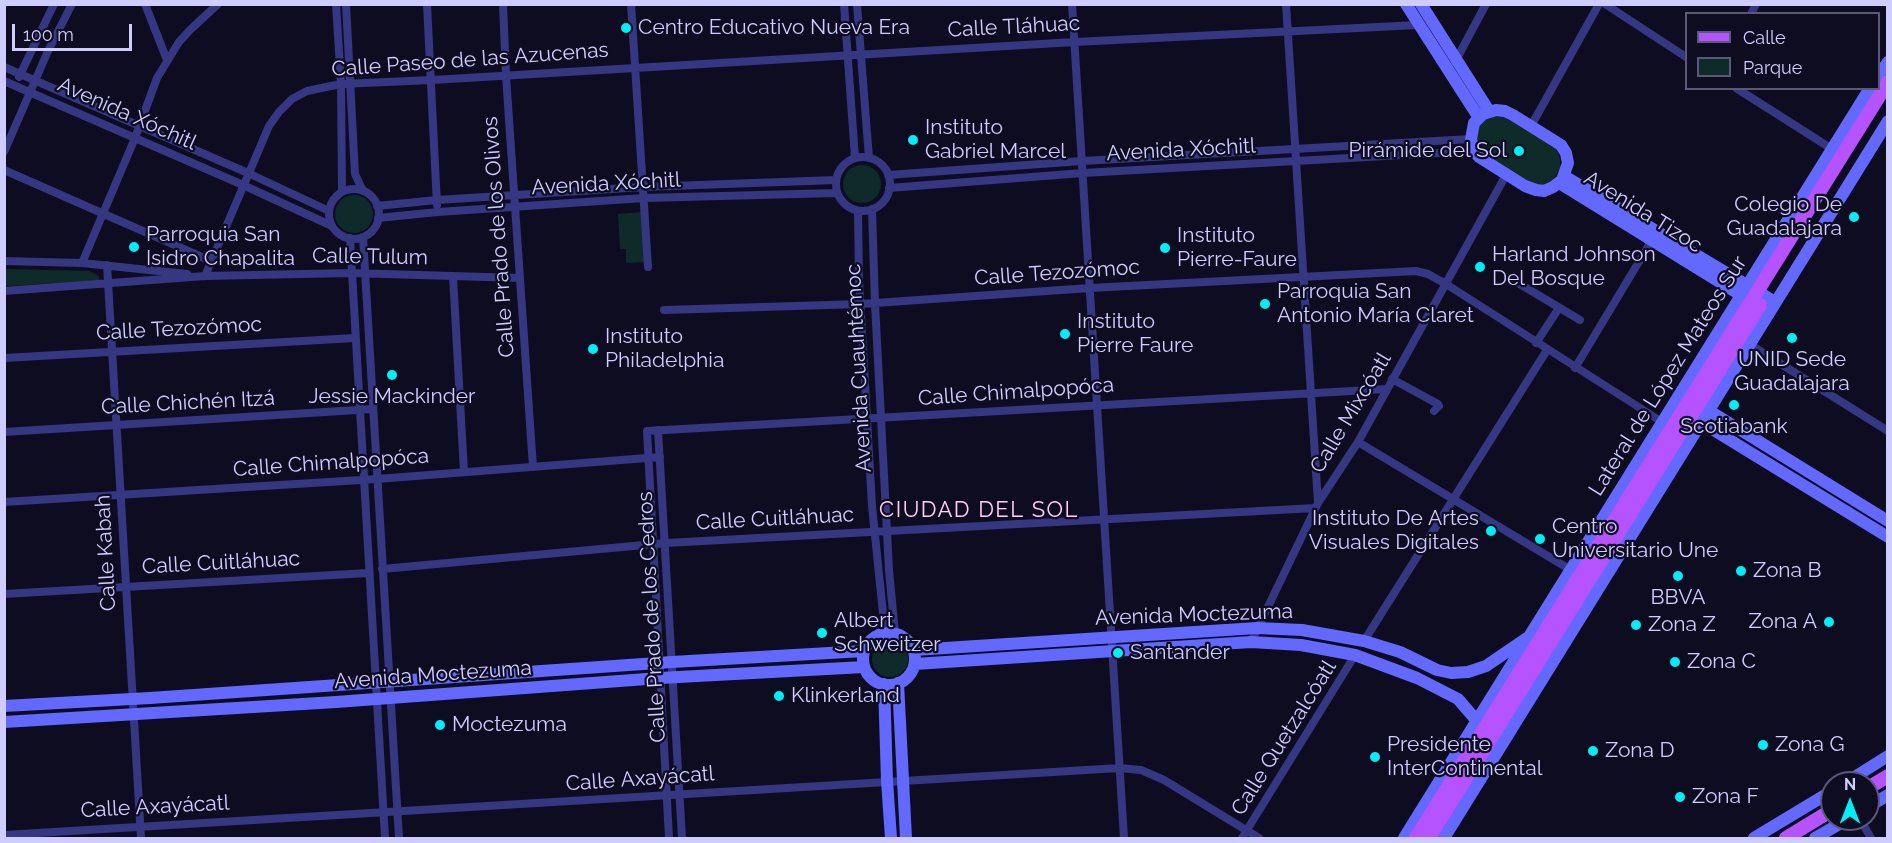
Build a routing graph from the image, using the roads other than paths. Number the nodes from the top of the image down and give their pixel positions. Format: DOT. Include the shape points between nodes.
graph roads {
  1 [pos="72,4"];
  2 [pos="145,4"];
  3 [pos="218,4"];
  4 [pos="336,4"];
  5 [pos="346,4"];
  6 [pos="427,4"];
  7 [pos="502,4"];
  8 [pos="631,4"];
  9 [pos="844,4"];
  10 [pos="857,4"];
  11 [pos="1072,4"];
  12 [pos="1286,4"];
  13 [pos="1406,4"];
  14 [pos="1421,4"];
  15 [pos="1486,4"];
  16 [pos="1599,4"];
  17 [pos="1605,4"];
  18 [pos="52,6"];
  19 [pos="1429,16"];
  20 [pos="1418,24"];
  21 [pos="1288,30"];
  22 [pos="1075,42"];
  23 [pos="847,55"];
  24 [pos="860,55"];
  25 [pos="1685,56"];
  26 [pos="1456,59"];
  27 [pos="167,60"];
  28 [pos="4,67"];
  29 [pos="634,68"];
  30 [pos="1449,72"];
  31 [pos="21,75"];
  32 [pos="506,76"];
  33 [pos="432,80"];
  34 [pos="4,81"];
  35 [pos="35,81"];
  36 [pos="1887,82"];
  37 [pos="346,84"];
  38 [pos="16,86"];
  39 [pos="1739,90"];
  40 [pos="1869,90"];
  41 [pos="30,92"];
  42 [pos="1887,100"];
  43 [pos="1484,114"];
  44 [pos="1887,121"];
  45 [pos="139,126"];
  46 [pos="1531,126"];
  47 [pos="135,138"];
  48 [pos="1472,145"];
  49 [pos="1295,149"];
  50 [pos="1832,149"];
  51 [pos="4,152"];
  52 [pos="855,158"];
  53 [pos="869,158"];
  54 [pos="1082,161"];
  55 [pos="1296,161"];
  56 [pos="4,170"];
  57 [pos="248,173"];
  58 [pos="1083,173"];
  59 [pos="888,175"];
  60 [pos="1506,175"];
  61 [pos="1562,179"];
  62 [pos="836,180"];
  63 [pos="243,185"];
  64 [pos="643,187"];
  65 [pos="889,188"];
  66 [pos="363,191"];
  67 [pos="342,192"];
  68 [pos="837,193"];
  69 [pos="514,196"];
  70 [pos="644,198"];
  71 [pos="437,200"];
  72 [pos="377,206"];
  73 [pos="514,207"];
  74 [pos="872,209"];
  75 [pos="329,211"];
  76 [pos="858,211"];
  77 [pos="438,212"];
  78 [pos="104,214"];
  79 [pos="378,218"];
  80 [pos="333,226"];
  81 [pos="363,237"];
  82 [pos="350,238"];
  83 [pos="1652,240"];
  84 [pos="1669,245"];
  85 [pos="4,261"];
  86 [pos="211,261"];
  87 [pos="82,263"];
  88 [pos="106,265"];
  89 [pos="648,267"];
  90 [pos="351,273"];
  91 [pos="364,274"];
  92 [pos="205,276"];
  93 [pos="453,276"];
  94 [pos="1303,276"];
  95 [pos="520,278"];
  96 [pos="1513,280"];
  97 [pos="108,284"];
  98 [pos="1446,284"];
  99 [pos="1090,288"];
  100 [pos="4,291"];
  101 [pos="1758,299"];
  102 [pos="861,304"];
  103 [pos="875,304"];
  104 [pos="1558,308"];
  105 [pos="664,310"];
  106 [pos="1580,320"];
  107 [pos="355,338"];
  108 [pos="1536,343"];
  109 [pos="1749,344"];
  110 [pos="1547,350"];
  111 [pos="112,351"];
  112 [pos="4,358"];
  113 [pos="1575,368"];
  114 [pos="1392,379"];
  115 [pos="1387,389"];
  116 [pos="1310,392"];
  117 [pos="1097,405"];
  118 [pos="373,409"];
  119 [pos="359,410"];
  120 [pos="1708,410"];
  121 [pos="1434,411"];
  122 [pos="1687,414"];
  123 [pos="881,419"];
  124 [pos="867,420"];
  125 [pos="1662,422"];
  126 [pos="116,425"];
  127 [pos="658,430"];
  128 [pos="647,431"];
  129 [pos="4,432"];
  130 [pos="1887,432"];
  131 [pos="1358,442"];
  132 [pos="660,457"];
  133 [pos="649,458"];
  134 [pos="533,467"];
  135 [pos="464,472"];
  136 [pos="377,479"];
  137 [pos="363,480"];
  138 [pos="120,494"];
  139 [pos="1453,499"];
  140 [pos="4,502"];
  141 [pos="1316,505"];
  142 [pos="1104,519"];
  143 [pos="1887,521"];
  144 [pos="874,531"];
  145 [pos="887,531"];
  146 [pos="1887,537"];
  147 [pos="666,543"];
  148 [pos="654,544"];
  149 [pos="382,569"];
  150 [pos="1571,570"];
  151 [pos="368,573"];
  152 [pos="126,587"];
  153 [pos="4,594"];
  154 [pos="1257,628"];
  155 [pos="890,633"];
  156 [pos="1112,636"];
  157 [pos="1531,636"];
  158 [pos="1364,641"];
  159 [pos="1251,642"];
  160 [pos="914,650"];
  161 [pos="864,651"];
  162 [pos="1112,651"];
  163 [pos="1355,655"];
  164 [pos="666,662"];
  165 [pos="915,664"];
  166 [pos="864,667"];
  167 [pos="673,677"];
  168 [pos="660,678"];
  169 [pos="389,682"];
  170 [pos="376,683"];
  171 [pos="898,683"];
  172 [pos="884,684"];
  173 [pos="390,698"];
  174 [pos="132,699"];
  175 [pos="377,699"];
  176 [pos="4,706"];
  177 [pos="133,715"];
  178 [pos="4,722"];
  179 [pos="1491,729"];
  180 [pos="1887,756"];
  181 [pos="1120,768"];
  182 [pos="1864,771"];
  183 [pos="903,780"];
  184 [pos="887,781"];
  185 [pos="680,794"];
  186 [pos="666,795"];
  187 [pos="1820,798"];
  188 [pos="384,812"];
  189 [pos="398,812"];
  190 [pos="1820,817"];
  191 [pos="140,826"];
  192 [pos="4,835"];
  193 [pos="1244,835"];
  194 [pos="141,838"];
  195 [pos="385,838"];
  196 [pos="399,838"];
  197 [pos="669,838"];
  198 [pos="682,838"];
  199 [pos="891,838"];
  200 [pos="906,838"];
  201 [pos="1124,838"];
  202 [pos="1258,838"];
  203 [pos="1404,838"];
  204 [pos="1416,838"];
  205 [pos="1429,838"];
  206 [pos="1444,838"];
  207 [pos="1754,838"];
  208 [pos="1786,838"];
  1 -- 35 [label="street"];
  2 -- 27 [label="street"];
  3 -- 27 [label="street" via="190,30"];
  4 -- 37 [label="street"];
  5 -- 37 [label="street"];
  6 -- 33 [label="street"];
  7 -- 32 [label="street, Calle Prado de los Olivos"];
  8 -- 29 [label="street"];
  9 -- 23 [label="street"];
  10 -- 24 [label="street"];
  11 -- 22 [label="street"];
  12 -- 21 [label="street"];
  13 -- 20 [label="street"];
  14 -- 19 [label="street"];
  15 -- 26 [label="street"];
  16 -- 46 [label="street"];
  17 -- 25 [label="street"];
  18 -- 31 [label="street"];
  19 -- 20 [label="street"];
  19 -- 26 [label="street"];
  20 -- 21 [label="street, Calle Tláhuac"];
  20 -- 30 [label="street"];
  21 -- 22 [label="street, Calle Tláhuac"];
  21 -- 49 [label="street"];
  22 -- 24 [label="street, Calle Tláhuac"];
  22 -- 54 [label="street"];
  23 -- 24 [label="street, Calle Tláhuac"];
  23 -- 29 [label="street, Calle Tláhuac"];
  23 -- 52 [label="street"];
  24 -- 53 [label="street"];
  26 -- 30 [label="street"];
  26 -- 43 [label="street"];
  27 -- 45 [label="street"];
  28 -- 31 [label="street, Avenida Xóchitl"];
  29 -- 32 [label="street, Calle Paseo de las Azucenas"];
  29 -- 64 [label="street"];
  30 -- 43 [label="street"];
  31 -- 35 [label="street, Avenida Xóchitl"];
  31 -- 38 [label="street"];
  32 -- 33 [label="street, Calle Paseo de las Azucenas"];
  32 -- 69 [label="street, Calle Prado de los Olivos"];
  33 -- 37 [label="street, Calle Paseo de las Azucenas"];
  33 -- 71 [label="street"];
  34 -- 38 [label="street, Avenida Xóchitl"];
  35 -- 41 [label="street"];
  35 -- 45 [label="street, Avenida Xóchitl"];
  36 -- 101 [label="main road"];
  37 -- 57 [label="street, Calle Paseo de las Azucenas" via="307,91 292,99 269,126"];
  37 -- 66 [label="street" via="356,174"];
  37 -- 67 [label="street"];
  38 -- 41 [label="street, Avenida Xóchitl"];
  39 -- 50 [label="street"];
  40 -- 50 [label="street, Lateral de López Mateos Sur"];
  41 -- 47 [label="street, Avenida Xóchitl"];
  41 -- 51 [label="street"];
  42 -- 101 [label="main road"];
  43 -- 46 [label="street" via="1505,111"];
  43 -- 48 [label="street" via="1471,132"];
  44 -- 101 [label="street, Lateral de López Mateos Sur"];
  45 -- 47 [label="street"];
  45 -- 57 [label="street, Avenida Xóchitl"];
  46 -- 61 [label="street" via="1561,145 1566,153 1568,163"];
  47 -- 63 [label="street, Avenida Xóchitl"];
  47 -- 78 [label="street"];
  48 -- 49 [label="street, Avenida Xóchitl"];
  48 -- 55 [label="street, Avenida Xóchitl"];
  48 -- 60 [label="street" via="1479,157"];
  49 -- 54 [label="street, Avenida Xóchitl"];
  49 -- 55 [label="street"];
  50 -- 101 [label="street, Lateral de López Mateos Sur"];
  52 -- 53 [label="street"];
  52 -- 62 [label="street" via="844,164"];
  53 -- 59 [label="street"];
  54 -- 58 [label="street"];
  54 -- 59 [label="street, Avenida Xóchitl"];
  55 -- 58 [label="street, Avenida Xóchitl"];
  55 -- 94 [label="street"];
  56 -- 78 [label="street"];
  57 -- 63 [label="street, Calle Paseo de las Azucenas"];
  57 -- 75 [label="street, Avenida Xóchitl"];
  58 -- 65 [label="street, Avenida Xóchitl"];
  58 -- 99 [label="street"];
  59 -- 65 [label="street"];
  60 -- 61 [label="street" via="1544,191"];
  60 -- 98 [label="street, Calle Mixcóatl"];
  61 -- 83 [label="street, Avenida Tizoc"];
  61 -- 84 [label="street, Avenida Tizoc"];
  62 -- 64 [label="street, Avenida Xóchitl"];
  62 -- 68 [label="street"];
  63 -- 80 [label="street, Avenida Xóchitl"];
  63 -- 86 [label="street, Calle Paseo de las Azucenas"];
  64 -- 69 [label="street, Avenida Xóchitl"];
  64 -- 70 [label="street"];
  65 -- 74 [label="street" via="884,201"];
  66 -- 67 [label="street"];
  66 -- 72 [label="street"];
  67 -- 75 [label="street"];
  68 -- 70 [label="street, Avenida Xóchitl"];
  68 -- 76 [label="street" via="845,205"];
  69 -- 71 [label="street, Avenida Xóchitl"];
  69 -- 73 [label="street, Calle Prado de los Olivos"];
  70 -- 73 [label="street, Avenida Xóchitl"];
  70 -- 89 [label="street"];
  71 -- 72 [label="street, Avenida Xóchitl"];
  71 -- 77 [label="street"];
  72 -- 79 [label="street"];
  73 -- 77 [label="street, Avenida Xóchitl"];
  73 -- 95 [label="street, Calle Prado de los Olivos"];
  74 -- 76 [label="street"];
  74 -- 103 [label="street, Avenida Cuauhtémoc"];
  75 -- 80 [label="street"];
  76 -- 102 [label="street, Avenida Cuauhtémoc"];
  77 -- 79 [label="street, Avenida Xóchitl"];
  78 -- 86 [label="street"];
  78 -- 87 [label="street"];
  79 -- 81 [label="street"];
  80 -- 82 [label="street"];
  81 -- 82 [label="street"];
  81 -- 91 [label="street"];
  82 -- 90 [label="street"];
  83 -- 84 [label="street, Avenida Tizoc"];
  83 -- 113 [label="street"];
  84 -- 101 [label="street, Avenida Tizoc"];
  85 -- 87 [label="street"];
  86 -- 92 [label="street, Calle Paseo de las Azucenas"];
  87 -- 88 [label="street"];
  88 -- 92 [label="street"];
  88 -- 97 [label="street, Calle Kabah"];
  90 -- 91 [label="street, Calle Tulum"];
  90 -- 92 [label="street, Calle Tulum"];
  90 -- 107 [label="street"];
  91 -- 93 [label="street, Calle Tulum"];
  91 -- 118 [label="street"];
  92 -- 97 [label="street, Calle Tulum"];
  93 -- 95 [label="street, Calle Tulum"];
  93 -- 135 [label="street"];
  94 -- 98 [label="street, Calle Tezozómoc" via="1408,270 1428,274"];
  94 -- 99 [label="street, Calle Tezozómoc"];
  94 -- 116 [label="street"];
  95 -- 134 [label="street, Calle Prado de los Olivos"];
  96 -- 104 [label="street"];
  97 -- 100 [label="street, Calle Tulum"];
  97 -- 111 [label="street, Calle Kabah"];
  98 -- 108 [label="street, Calle Tezozómoc"];
  98 -- 114 [label="street, Calle Mixcóatl"];
  99 -- 103 [label="street, Calle Tezozómoc"];
  99 -- 117 [label="street"];
  101 -- 109 [label="street, Lateral de López Mateos Sur"];
  101 -- 122 [label="main road"];
  102 -- 103 [label="street, Calle Tezozómoc"];
  102 -- 105 [label="street, Calle Tezozómoc"];
  102 -- 124 [label="street, Avenida Cuauhtémoc"];
  103 -- 123 [label="street, Avenida Cuauhtémoc"];
  104 -- 106 [label="street"];
  104 -- 108 [label="street"];
  107 -- 111 [label="street, Calle Tezozómoc"];
  107 -- 119 [label="street"];
  108 -- 110 [label="street, Calle Tezozómoc"];
  109 -- 120 [label="street, Lateral de López Mateos Sur"];
  109 -- 130 [label="street"];
  110 -- 113 [label="street, Calle Tezozómoc"];
  110 -- 139 [label="street"];
  111 -- 112 [label="street, Calle Tezozómoc"];
  111 -- 126 [label="street, Calle Kabah"];
  113 -- 125 [label="street, Calle Tezozómoc"];
  114 -- 115 [label="street, Calle Mixcóatl"];
  114 -- 121 [label="street" via="1438,404"];
  115 -- 116 [label="street, Calle Chimalpopóca"];
  115 -- 131 [label="street, Calle Mixcóatl"];
  116 -- 117 [label="street, Calle Chimalpopóca"];
  116 -- 141 [label="street"];
  117 -- 123 [label="street, Calle Chimalpopóca"];
  117 -- 142 [label="street"];
  118 -- 119 [label="street, Calle Chichén Itzá"];
  118 -- 136 [label="street"];
  119 -- 126 [label="street, Calle Chichén Itzá"];
  119 -- 137 [label="street"];
  120 -- 122 [label="street, Lateral de López Mateos Sur"];
  120 -- 143 [label="street"];
  122 -- 125 [label="street, Lateral de López Mateos Sur"];
  122 -- 146 [label="street"];
  122 -- 179 [label="main road"];
  123 -- 124 [label="street, Calle Chimalpopóca"];
  123 -- 145 [label="street, Avenida Cuauhtémoc"];
  124 -- 127 [label="street, Calle Chimalpopóca"];
  124 -- 144 [label="street, Avenida Cuauhtémoc"];
  125 -- 150 [label="street, Lateral de López Mateos Sur"];
  126 -- 129 [label="street, Calle Chichén Itzá"];
  126 -- 138 [label="street, Calle Kabah"];
  127 -- 128 [label="street, Calle Chimalpopóca"];
  127 -- 132 [label="street, Calle Prado de los Cedros"];
  128 -- 133 [label="street, Calle Prado de los Cedros"];
  131 -- 139 [label="street"];
  131 -- 141 [label="street, Calle Mixcóatl"];
  132 -- 133 [label="street, Calle Chimalpopóca"];
  132 -- 147 [label="street, Calle Prado de los Cedros"];
  133 -- 134 [label="street, Calle Chimalpopóca"];
  133 -- 148 [label="street, Calle Prado de los Cedros"];
  134 -- 135 [label="street, Calle Chimalpopóca"];
  135 -- 136 [label="street, Calle Chimalpopóca"];
  136 -- 137 [label="street, Calle Chimalpopóca"];
  136 -- 149 [label="street"];
  137 -- 138 [label="street, Calle Chimalpopóca"];
  137 -- 151 [label="street"];
  138 -- 140 [label="street, Calle Chimalpopóca"];
  138 -- 152 [label="street, Calle Kabah"];
  139 -- 150 [label="street"];
  139 -- 158 [label="street"];
  141 -- 142 [label="street, Calle Cuitláhuac"];
  141 -- 154 [label="street, Calle Mixcóatl"];
  142 -- 145 [label="street, Calle Cuitláhuac"];
  142 -- 156 [label="street"];
  144 -- 145 [label="street, Calle Cuitláhuac"];
  144 -- 147 [label="street, Calle Cuitláhuac"];
  144 -- 155 [label="street, Avenida Cuauhtémoc"];
  145 -- 155 [label="street, Avenida Cuauhtémoc"];
  147 -- 148 [label="street, Calle Cuitláhuac"];
  147 -- 164 [label="street, Calle Prado de los Cedros"];
  148 -- 149 [label="street, Calle Cuitláhuac"];
  148 -- 164 [label="street, Calle Prado de los Cedros"];
  149 -- 169 [label="street"];
  150 -- 157 [label="street, Lateral de López Mateos Sur"];
  151 -- 152 [label="street, Calle Cuitláhuac"];
  151 -- 170 [label="street"];
  152 -- 153 [label="street, Calle Cuitláhuac"];
  152 -- 174 [label="street, Calle Kabah"];
  154 -- 156 [label="street, Avenida Moctezuma"];
  154 -- 158 [label="street, Avenida Moctezuma" via="1302,630"];
  154 -- 159 [label="street, Calle Mixcóatl"];
  155 -- 160 [label="street" via="908,640"];
  155 -- 161 [label="street" via="872,639"];
  156 -- 160 [label="street, Avenida Moctezuma"];
  156 -- 162 [label="street"];
  157 -- 158 [label="street, Avenida Moctezuma" via="1486,666 1451,674"];
  157 -- 179 [label="street, Lateral de López Mateos Sur"];
  159 -- 162 [label="street, Avenida Moctezuma"];
  159 -- 163 [label="street, Avenida Moctezuma" via="1301,645"];
  160 -- 165 [label="street"];
  161 -- 164 [label="street, Avenida Moctezuma"];
  161 -- 166 [label="street"];
  162 -- 165 [label="street, Avenida Moctezuma"];
  162 -- 181 [label="street"];
  163 -- 179 [label="street, Avenida Moctezuma" via="1387,665 1458,699"];
  163 -- 193 [label="street, Calle Quetzalcóatl"];
  164 -- 167 [label="street, Calle Prado de los Cedros"];
  164 -- 168 [label="street, Calle Prado de los Cedros"];
  164 -- 169 [label="street, Avenida Moctezuma"];
  165 -- 171 [label="street" via="908,678"];
  166 -- 167 [label="street, Avenida Moctezuma"];
  166 -- 172 [label="street" via="872,678"];
  167 -- 168 [label="street, Avenida Moctezuma"];
  167 -- 185 [label="street, Calle Prado de los Cedros"];
  168 -- 173 [label="street, Avenida Moctezuma"];
  168 -- 186 [label="street, Calle Prado de los Cedros"];
  169 -- 170 [label="street, Avenida Moctezuma"];
  169 -- 173 [label="street"];
  170 -- 174 [label="street, Avenida Moctezuma"];
  170 -- 175 [label="street"];
  171 -- 172 [label="street"];
  171 -- 183 [label="street"];
  172 -- 184 [label="street"];
  173 -- 175 [label="street, Avenida Moctezuma"];
  173 -- 189 [label="street"];
  174 -- 176 [label="street, Avenida Moctezuma"];
  174 -- 177 [label="street, Calle Kabah"];
  175 -- 177 [label="street, Avenida Moctezuma"];
  175 -- 188 [label="street"];
  177 -- 178 [label="street, Avenida Moctezuma"];
  177 -- 191 [label="street, Calle Kabah"];
  179 -- 203 [label="street, Lateral de López Mateos Sur"];
  179 -- 204 [label="main road"];
  179 -- 205 [label="main road"];
  179 -- 206 [label="street, Lateral de López Mateos Sur"];
  180 -- 182 [label="street"];
  181 -- 183 [label="street, Calle Axayácatl"];
  181 -- 193 [label="street, Calle Axayácatl" via="1141,770 1164,780"];
  181 -- 201 [label="street"];
  183 -- 184 [label="street, Calle Axayácatl"];
  183 -- 200 [label="street"];
  184 -- 185 [label="street, Calle Axayácatl"];
  184 -- 199 [label="street"];
  185 -- 186 [label="street, Calle Axayácatl"];
  185 -- 198 [label="street, Calle Prado de los Cedros"];
  186 -- 189 [label="street, Calle Axayácatl"];
  186 -- 197 [label="street, Calle Prado de los Cedros"];
  187 -- 207 [label="street"];
  188 -- 189 [label="street, Calle Axayácatl"];
  188 -- 191 [label="street, Calle Axayácatl"];
  188 -- 195 [label="street"];
  189 -- 196 [label="street"];
  190 -- 208 [label="main road"];
  191 -- 192 [label="street, Calle Axayácatl"];
  191 -- 194 [label="street, Calle Kabah"];
  193 -- 202 [label="street, Calle Axayácatl"];
}
